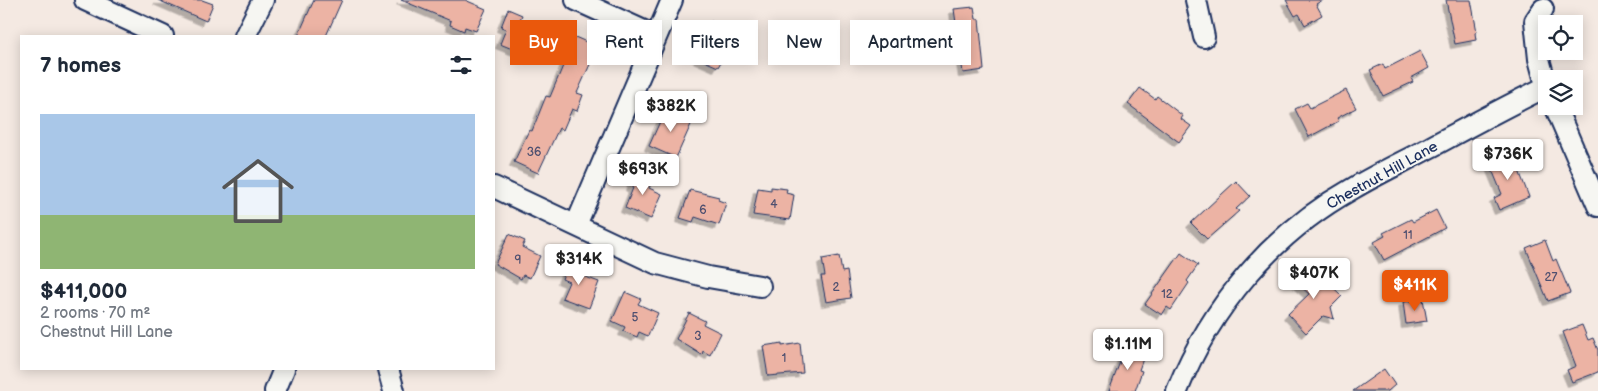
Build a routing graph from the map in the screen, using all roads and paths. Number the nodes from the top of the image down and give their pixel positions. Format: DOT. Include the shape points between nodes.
graph roads {
  1 [pos="84,0"];
  2 [pos="262,0"];
  3 [pos="576,0"];
  4 [pos="672,0"];
  5 [pos="1196,0"];
  6 [pos="1543,9"];
  7 [pos="620,20"];
  8 [pos="662,21"];
  9 [pos="161,35"];
  10 [pos="245,35"];
  11 [pos="1204,37"];
  12 [pos="643,65"];
  13 [pos="1542,70"];
  14 [pos="1538,90"];
  15 [pos="1559,115"];
  16 [pos="495,187"];
  17 [pos="1598,206"];
  18 [pos="576,224"];
  19 [pos="760,286"];
  20 [pos="284,370"];
  21 [pos="388,370"];
  22 [pos="275,391"];
  23 [pos="394,391"];
  24 [pos="1177,391"];
  1 -- 9 [label="street"];
  2 -- 10 [label="street"];
  3 -- 7 [label="street"];
  4 -- 8 [label="street"];
  5 -- 11 [label="street"];
  6 -- 13 [label="street" via="1535,21"];
  12 -- 18 [label="street"];
  14 -- 24 [label="street, Chestnut Hill Lane" via="1350,189 1307,218 1235,288 1212,320"];
  15 -- 17 [label="street"];
  16 -- 18 [label="street"];
  18 -- 19 [label="street" via="654,263"];
  20 -- 22 [label="street"];
  21 -- 23 [label="street"];
}
